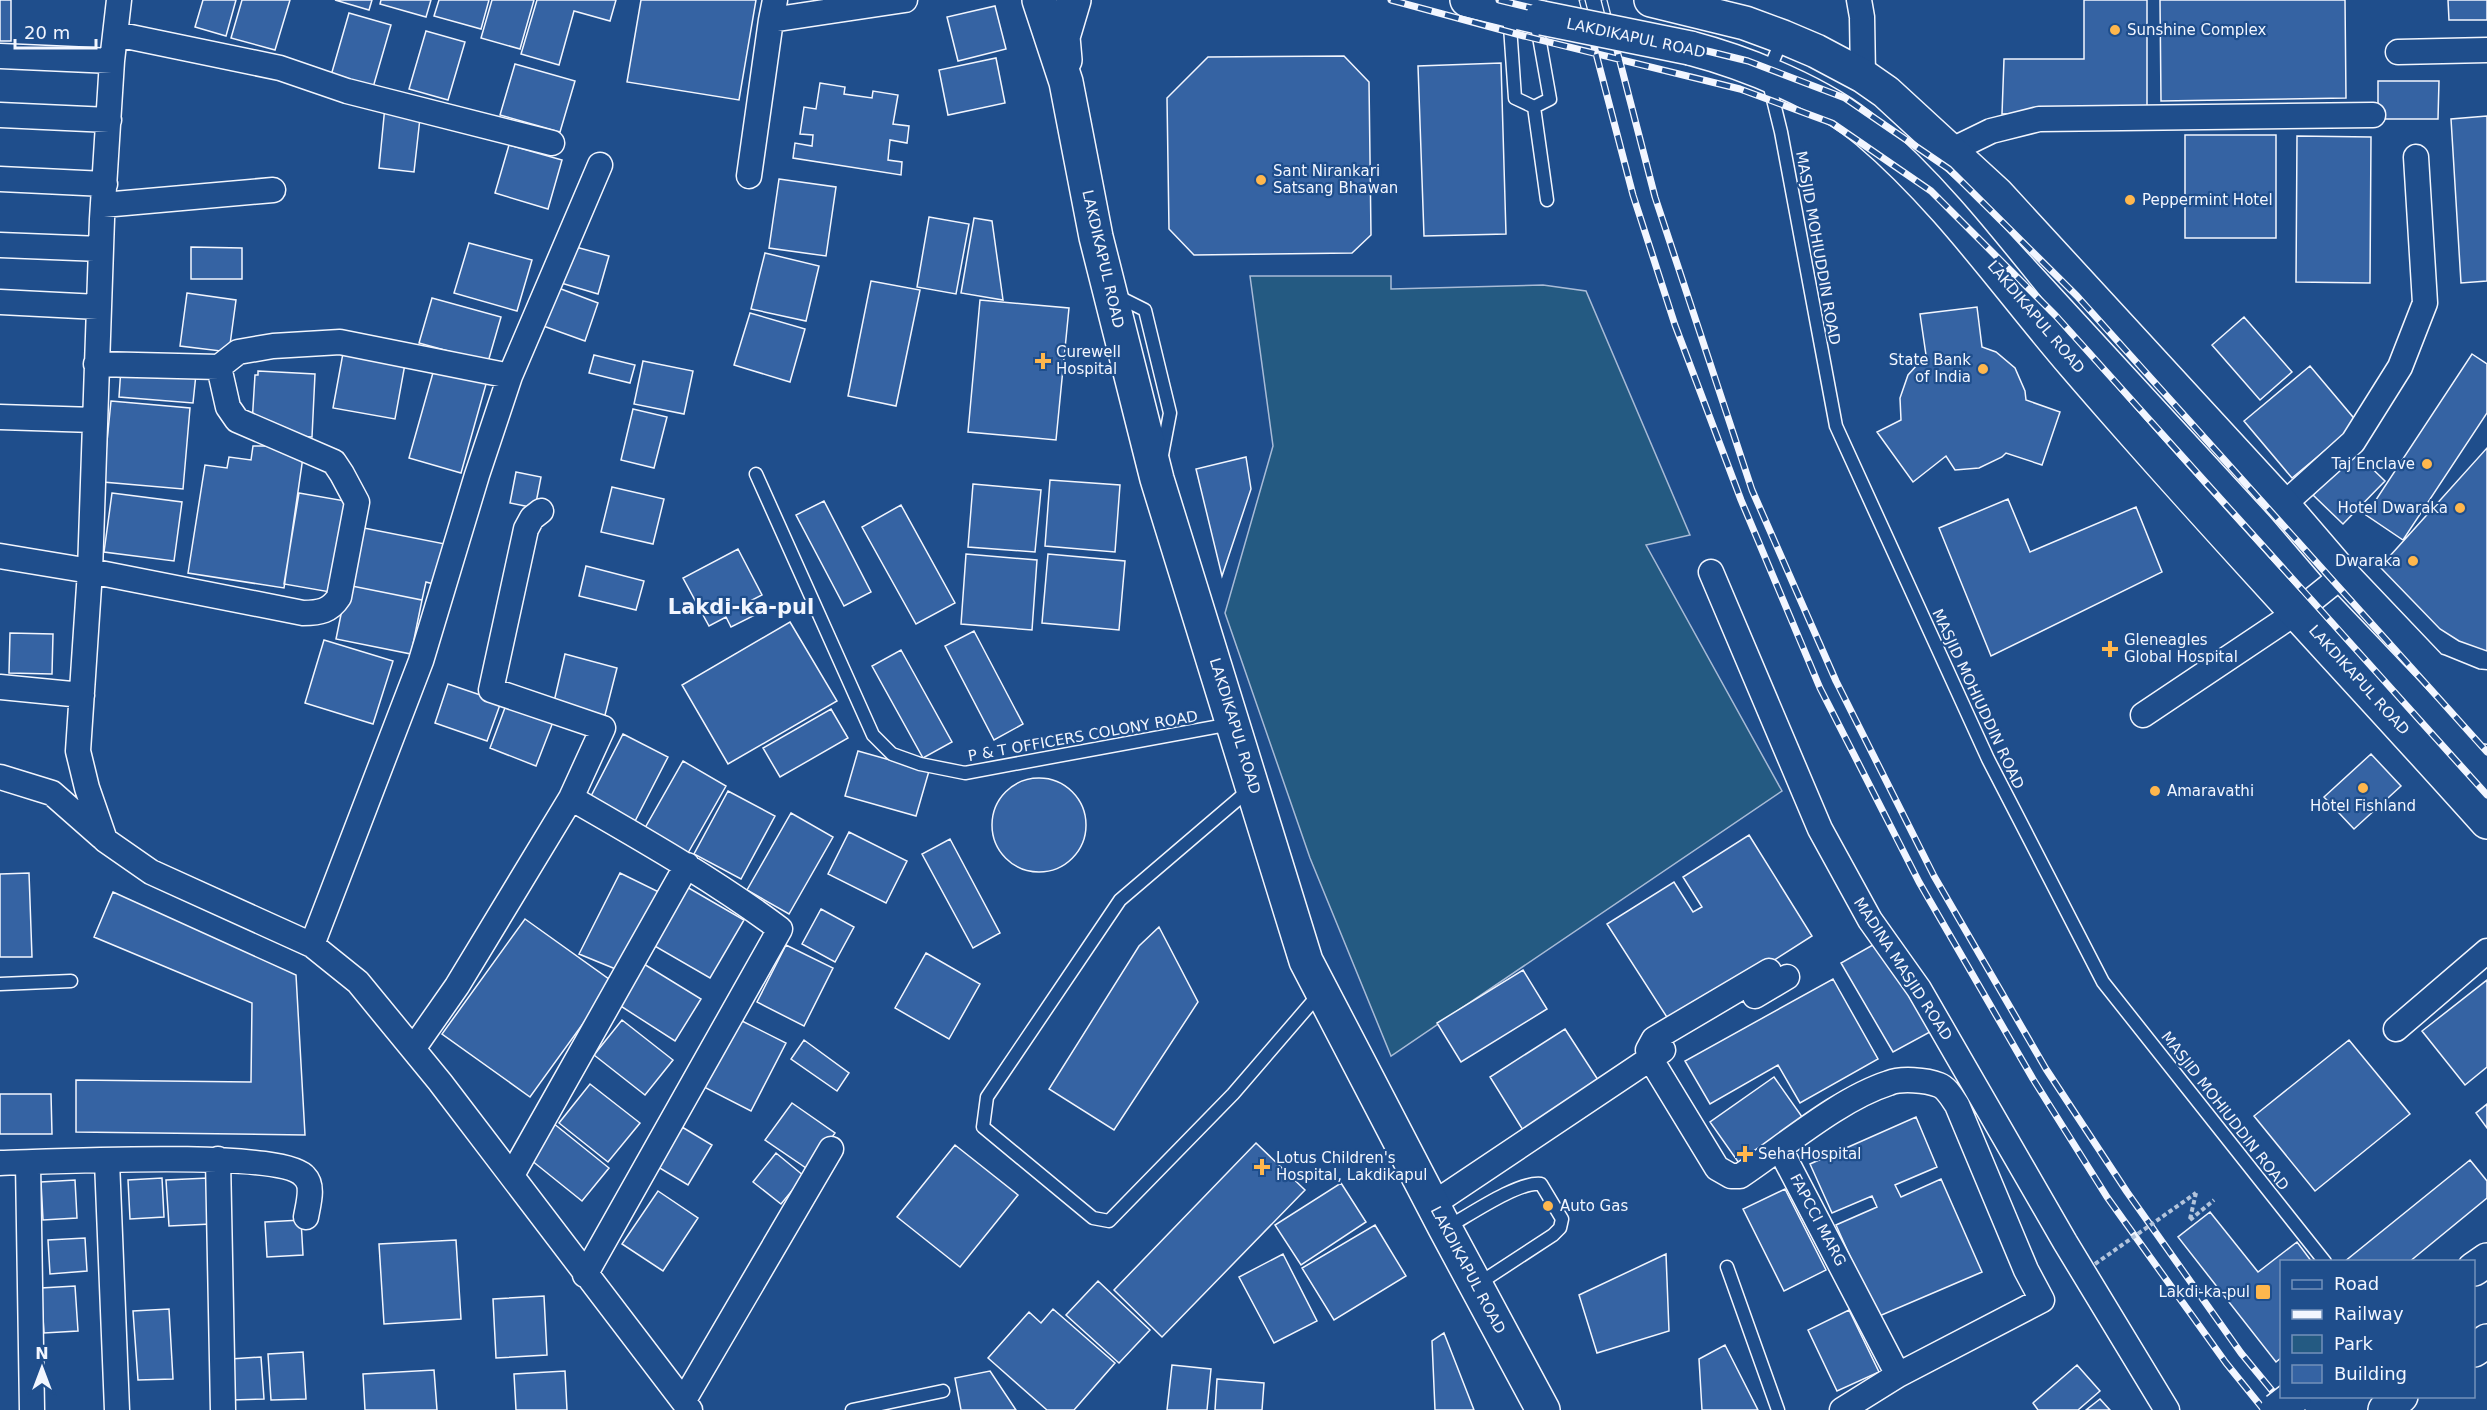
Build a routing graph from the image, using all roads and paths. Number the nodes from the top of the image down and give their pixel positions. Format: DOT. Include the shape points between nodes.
graph roads {
  1 [pos="119,0"];
  2 [pos="905,0"];
  3 [pos="1040,0"];
  4 [pos="1074,0"];
  5 [pos="1467,0"];
  6 [pos="1859,0"];
  7 [pos="1663,2"];
  8 [pos="773,10"];
  9 [pos="1529,15"];
  10 [pos="116,34"];
  11 [pos="1783,37"];
  12 [pos="2487,50"];
  13 [pos="2398,52"];
  14 [pos="0,56"];
  15 [pos="112,61"];
  16 [pos="1767,75"];
  17 [pos="1863,76"];
  18 [pos="1066,82"];
  19 [pos="1534,107"];
  20 [pos="0,115"];
  21 [pos="2373,115"];
  22 [pos="109,120"];
  23 [pos="552,143"];
  24 [pos="1950,151"];
  25 [pos="2416,157"];
  26 [pos="600,165"];
  27 [pos="749,176"];
  28 [pos="0,179"];
  29 [pos="273,190"];
  30 [pos="104,194"];
  31 [pos="1547,200"];
  32 [pos="0,245"];
  33 [pos="101,249"];
  34 [pos="0,302"];
  35 [pos="98,307"];
  36 [pos="96,364"];
  37 [pos="219,366"];
  38 [pos="510,376"];
  39 [pos="0,417"];
  40 [pos="94,420"];
  41 [pos="756,474"];
  42 [pos="2283,505"];
  43 [pos="541,511"];
  44 [pos="0,556"];
  45 [pos="90,571"];
  46 [pos="1711,572"];
  47 [pos="2343,575"];
  48 [pos="2297,612"];
  49 [pos="2431,668"];
  50 [pos="0,687"];
  51 [pos="2487,687"];
  52 [pos="82,695"];
  53 [pos="2143,715"];
  54 [pos="1234,723"];
  55 [pos="2487,727"];
  56 [pos="0,777"];
  57 [pos="1253,787"];
  58 [pos="571,798"];
  59 [pos="2487,822"];
  60 [pos="105,840"];
  61 [pos="687,865"];
  62 [pos="312,945"];
  63 [pos="2487,951"];
  64 [pos="1778,974"];
  65 [pos="71,981"];
  66 [pos="0,984"];
  67 [pos="1322,991"];
  68 [pos="2396,1029"];
  69 [pos="414,1049"];
  70 [pos="1650,1058"];
  71 [pos="831,1149"];
  72 [pos="1780,1149"];
  73 [pos="218,1159"];
  74 [pos="107,1161"];
  75 [pos="0,1163"];
  76 [pos="28,1163"];
  77 [pos="512,1175"];
  78 [pos="2214,1200"];
  79 [pos="1439,1216"];
  80 [pos="306,1217"];
  81 [pos="2323,1260"];
  82 [pos="2096,1264"];
  83 [pos="1727,1268"];
  84 [pos="585,1275"];
  85 [pos="1476,1285"];
  86 [pos="1899,1375"];
  87 [pos="943,1390"];
  88 [pos="2292,1398"];
  89 [pos="2399,1398"];
  90 [pos="687,1405"];
  91 [pos="32,1410"];
  92 [pos="117,1410"];
  93 [pos="223,1410"];
  94 [pos="852,1410"];
  95 [pos="1543,1410"];
  96 [pos="1778,1410"];
  97 [pos="1842,1410"];
  98 [pos="2167,1410"];
  99 [pos="2277,1410"];
  100 [pos="2385,1410"];
  1 -- 10 [label="street"];
  2 -- 8 [label="street"];
  3 -- 18 [label="highway, LAKDIKAPUL ROAD"];
  4 -- 18 [label="highway" via="1063,37"];
  5 -- 9 [label="highway, LAKDIKAPUL ROAD"];
  6 -- 17 [label="street"];
  7 -- 11 [label="highway"];
  8 -- 27 [label="street"];
  9 -- 16 [label="highway, LAKDIKAPUL ROAD, bridge" via="1690,48"];
  9 -- 19 [label="lane" via="1550,99"];
  9 -- 19 [label="lane" via="1515,98"];
  10 -- 15 [label="street"];
  10 -- 23 [label="street" via="280,68 347,91"];
  11 -- 16 [label="lane"];
  11 -- 17 [label="highway"];
  12 -- 13 [label="street"];
  14 -- 15 [label="street"];
  15 -- 22 [label="street"];
  16 -- 48 [label="highway, LAKDIKAPUL ROAD" via="1826,102 1867,130 1909,170 1950,213 2074,364"];
  16 -- 81 [label="lane, MASJID MOHIUDDIN ROAD" via="1836,426 1988,759 2103,982"];
  17 -- 24 [label="highway" via="1887,92"];
  18 -- 54 [label="highway, LAKDIKAPUL ROAD" via="1096,237 1157,479"];
  19 -- 31 [label="lane"];
  20 -- 22 [label="street"];
  21 -- 24 [label="street" via="2039,119 1991,131"];
  22 -- 30 [label="street"];
  24 -- 42 [label="highway" via="1997,194"];
  25 -- 42 [label="street" via="2425,303 2421,314 2400,366 2353,442"];
  26 -- 38 [label="street"];
  28 -- 30 [label="street"];
  29 -- 30 [label="street"];
  30 -- 33 [label="street"];
  32 -- 33 [label="street"];
  33 -- 35 [label="street"];
  34 -- 35 [label="street"];
  35 -- 36 [label="street"];
  36 -- 37 [label="street"];
  36 -- 40 [label="street"];
  37 -- 38 [label="street" via="238,352 340,342"];
  37 -- 45 [label="street" via="228,407 237,420 334,462 357,502 339,597 333,606 319,613 303,613"];
  38 -- 62 [label="street" via="421,661"];
  39 -- 40 [label="street"];
  40 -- 45 [label="street"];
  41 -- 54 [label="lane, P & T OFFICERS COLONY ROAD" via="873,735 892,754 965,773"];
  42 -- 47 [label="highway"];
  43 -- 58 [label="street" via="526,529 491,690 603,728"];
  44 -- 45 [label="street"];
  45 -- 52 [label="street"];
  46 -- 98 [label="street, MADINA MASJID ROAD" via="1820,830 1870,920 1919,989"];
  47 -- 48 [label="street"];
  47 -- 49 [label="highway"];
  48 -- 53 [label="street"];
  48 -- 59 [label="highway, LAKDIKAPUL ROAD"];
  49 -- 51 [label="highway" via="2458,681"];
  49 -- 55 [label="highway"];
  50 -- 52 [label="street"];
  52 -- 60 [label="street" via="78,750"];
  54 -- 57 [label="highway, LAKDIKAPUL ROAD"];
  56 -- 60 [label="street" via="52,793"];
  57 -- 67 [label="highway, LAKDIKAPUL ROAD" via="1306,961"];
  57 -- 67 [label="lane" via="1120,900 987,1097 982,1127 1093,1218 1109,1221 1233,1094"];
  58 -- 61 [label="street"];
  58 -- 69 [label="street" via="457,986"];
  60 -- 62 [label="street" via="151,872"];
  61 -- 77 [label="street"];
  61 -- 84 [label="street" via="780,929"];
  62 -- 69 [label="street" via="358,982"];
  63 -- 68 [label="street"];
  64 -- 70 [label="street"];
  65 -- 66 [label="lane"];
  67 -- 79 [label="highway, LAKDIKAPUL ROAD"];
  69 -- 77 [label="street"];
  70 -- 72 [label="street" via="1722,1172 1740,1176"];
  70 -- 79 [label="street"];
  71 -- 90 [label="street"];
  72 -- 86 [label="street, FAPCCI MARG"];
  72 -- 86 [label="street" via="1844,1104 1890,1082 1939,1085 1957,1105 2042,1300"];
  73 -- 74 [label="street"];
  73 -- 80 [label="street" via="304,1174 310,1184"];
  73 -- 93 [label="street"];
  74 -- 76 [label="street"];
  74 -- 92 [label="street"];
  75 -- 76 [label="street"];
  76 -- 91 [label="street"];
  77 -- 84 [label="street"];
  78 -- 82 [label="path, bridge" via="2190,1220 2196,1192"];
  79 -- 85 [label="highway, LAKDIKAPUL ROAD"];
  79 -- 85 [label="lane" via="1532,1183 1541,1184 1562,1219 1553,1235"];
  83 -- 96 [label="lane"];
  84 -- 90 [label="street"];
  85 -- 95 [label="highway, LAKDIKAPUL ROAD"];
  86 -- 97 [label="street"];
  87 -- 94 [label="lane"];
  88 -- 99 [label="highway, bridge"];
  89 -- 100 [label="highway"];
}
